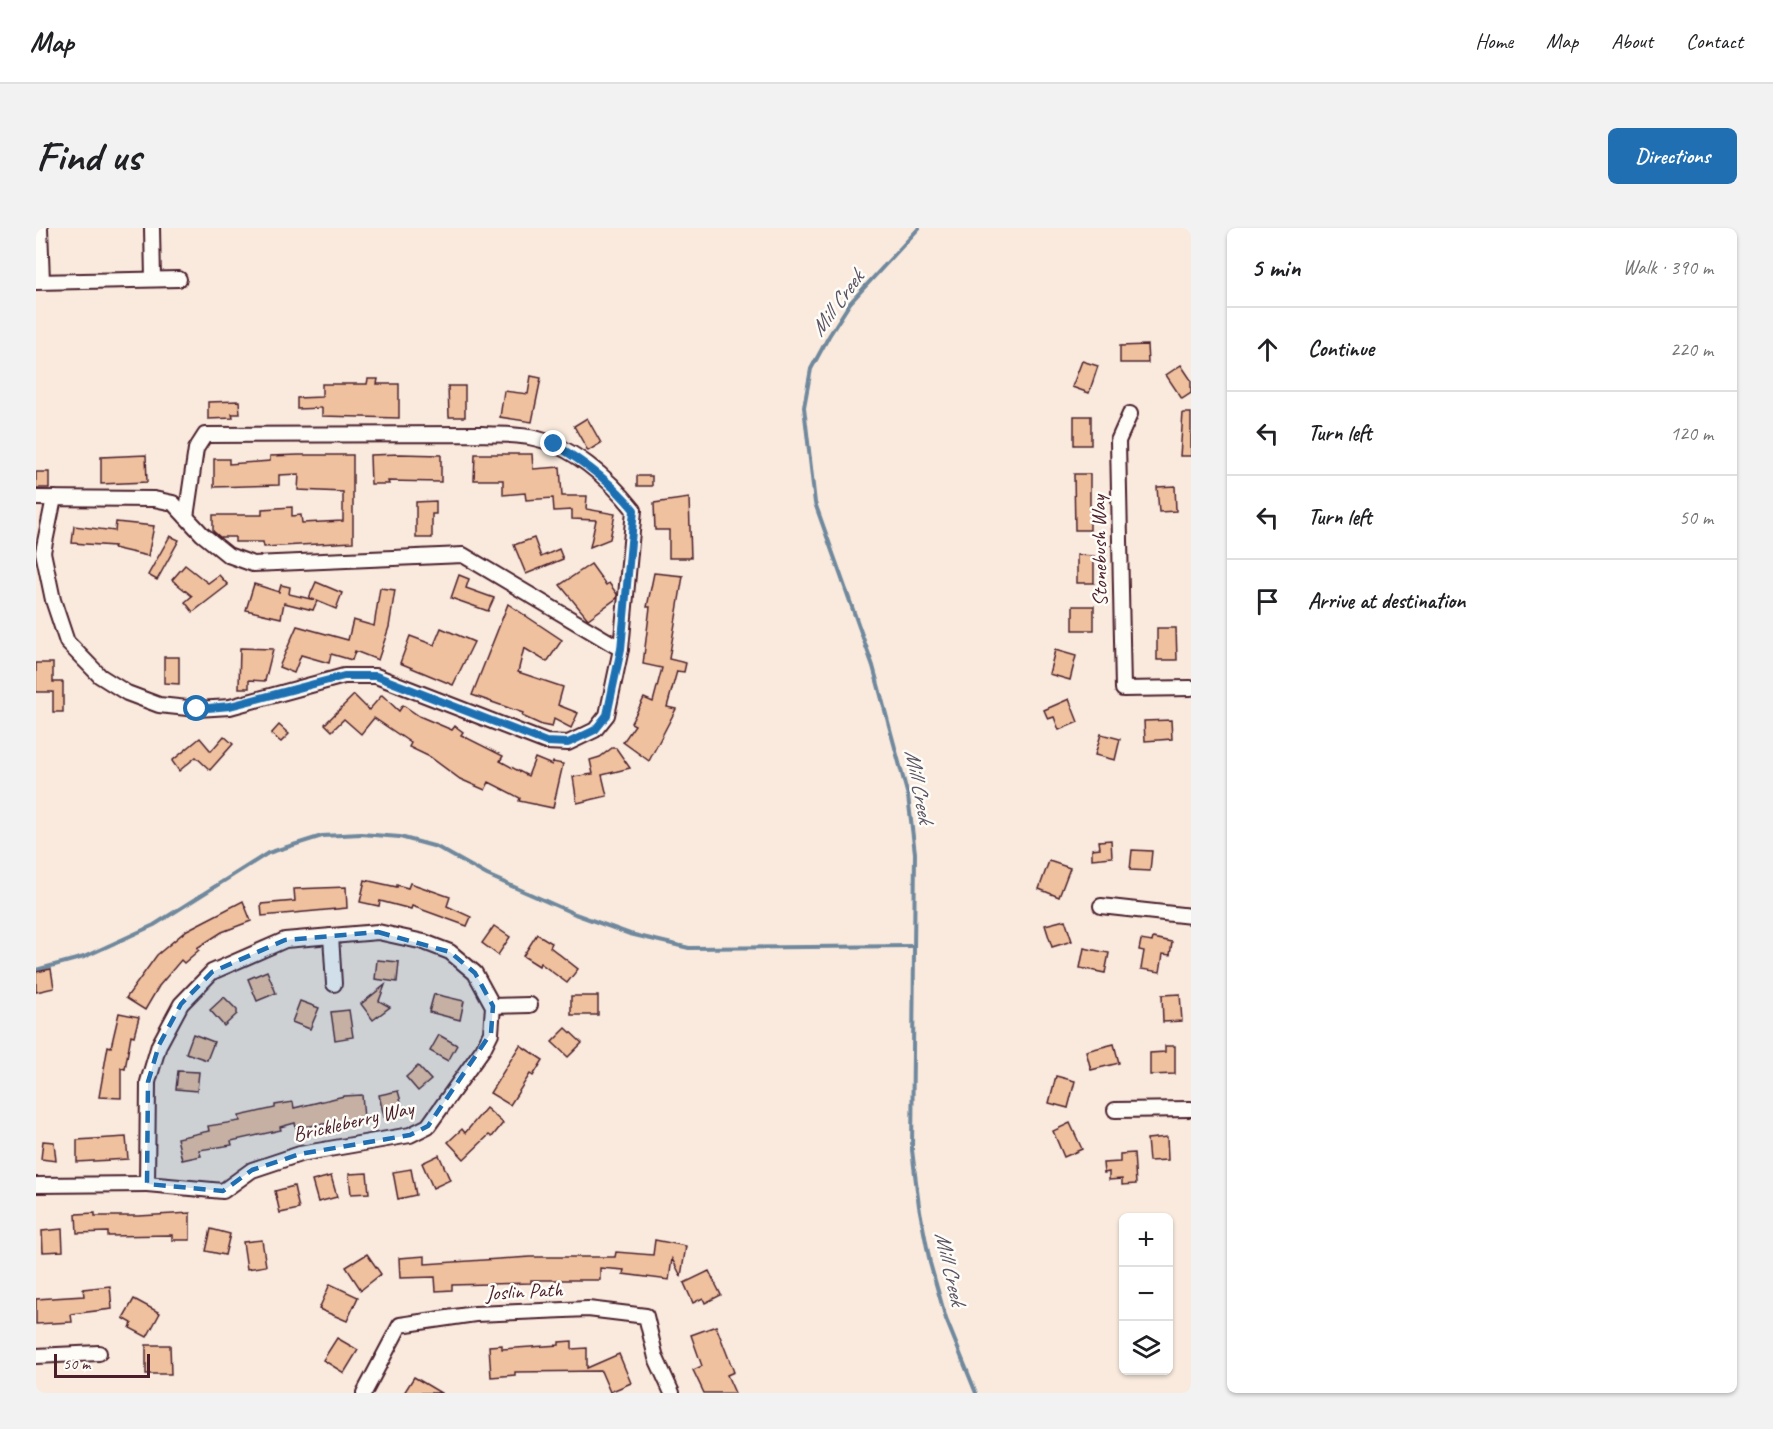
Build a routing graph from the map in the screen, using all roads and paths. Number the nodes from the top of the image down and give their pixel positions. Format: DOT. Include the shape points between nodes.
graph roads {
  1 [pos="40,228"];
  2 [pos="152,228"];
  3 [pos="153,279"];
  4 [pos="179,279"];
  5 [pos="39,282"];
  6 [pos="1130,414"];
  7 [pos="36,498"];
  8 [pos="54,498"];
  9 [pos="186,517"];
  10 [pos="621,649"];
  11 [pos="1191,688"];
  12 [pos="1101,906"];
  13 [pos="1191,916"];
  14 [pos="331,936"];
  15 [pos="334,984"];
  16 [pos="530,1005"];
  17 [pos="493,1006"];
  18 [pos="1191,1109"];
  19 [pos="1115,1110"];
  20 [pos="147,1184"];
  21 [pos="36,1185"];
  22 [pos="99,1353"];
  23 [pos="36,1356"];
  24 [pos="364,1393"];
  25 [pos="672,1393"];
  1 -- 5 [label="street"];
  2 -- 3 [label="street"];
  3 -- 4 [label="street"];
  3 -- 5 [label="street"];
  6 -- 11 [label="street, Stonebush Way" via="1118,441 1123,689"];
  7 -- 8 [label="street"];
  8 -- 9 [label="street" via="154,499 173,503"];
  8 -- 10 [label="street" via="43,552 53,600 68,642 100,676 127,693 159,705 197,709 230,706 344,676 376,676 546,742 568,743 595,730 607,715"];
  9 -- 10 [label="street" via="228,555 253,564 464,555"];
  9 -- 10 [label="street" via="196,449 205,435 528,436 554,444 584,462 634,510"];
  12 -- 13 [label="street"];
  14 -- 15 [label="street"];
  14 -- 17 [label="street" via="378,932 450,952 475,973"];
  14 -- 20 [label="street" via="285,940 255,952 212,972 181,1004 159,1045 148,1082"];
  16 -- 17 [label="street"];
  17 -- 20 [label="street, Brickleberry Way" via="491,1033 483,1049 428,1126 410,1135 300,1154 252,1170 223,1191"];
  18 -- 19 [label="street"];
  20 -- 21 [label="street, Brickleberry Way"];
  22 -- 23 [label="street"];
  24 -- 25 [label="street, Joslin Path" via="400,1325 475,1314 588,1309 646,1316 656,1358"];
}
